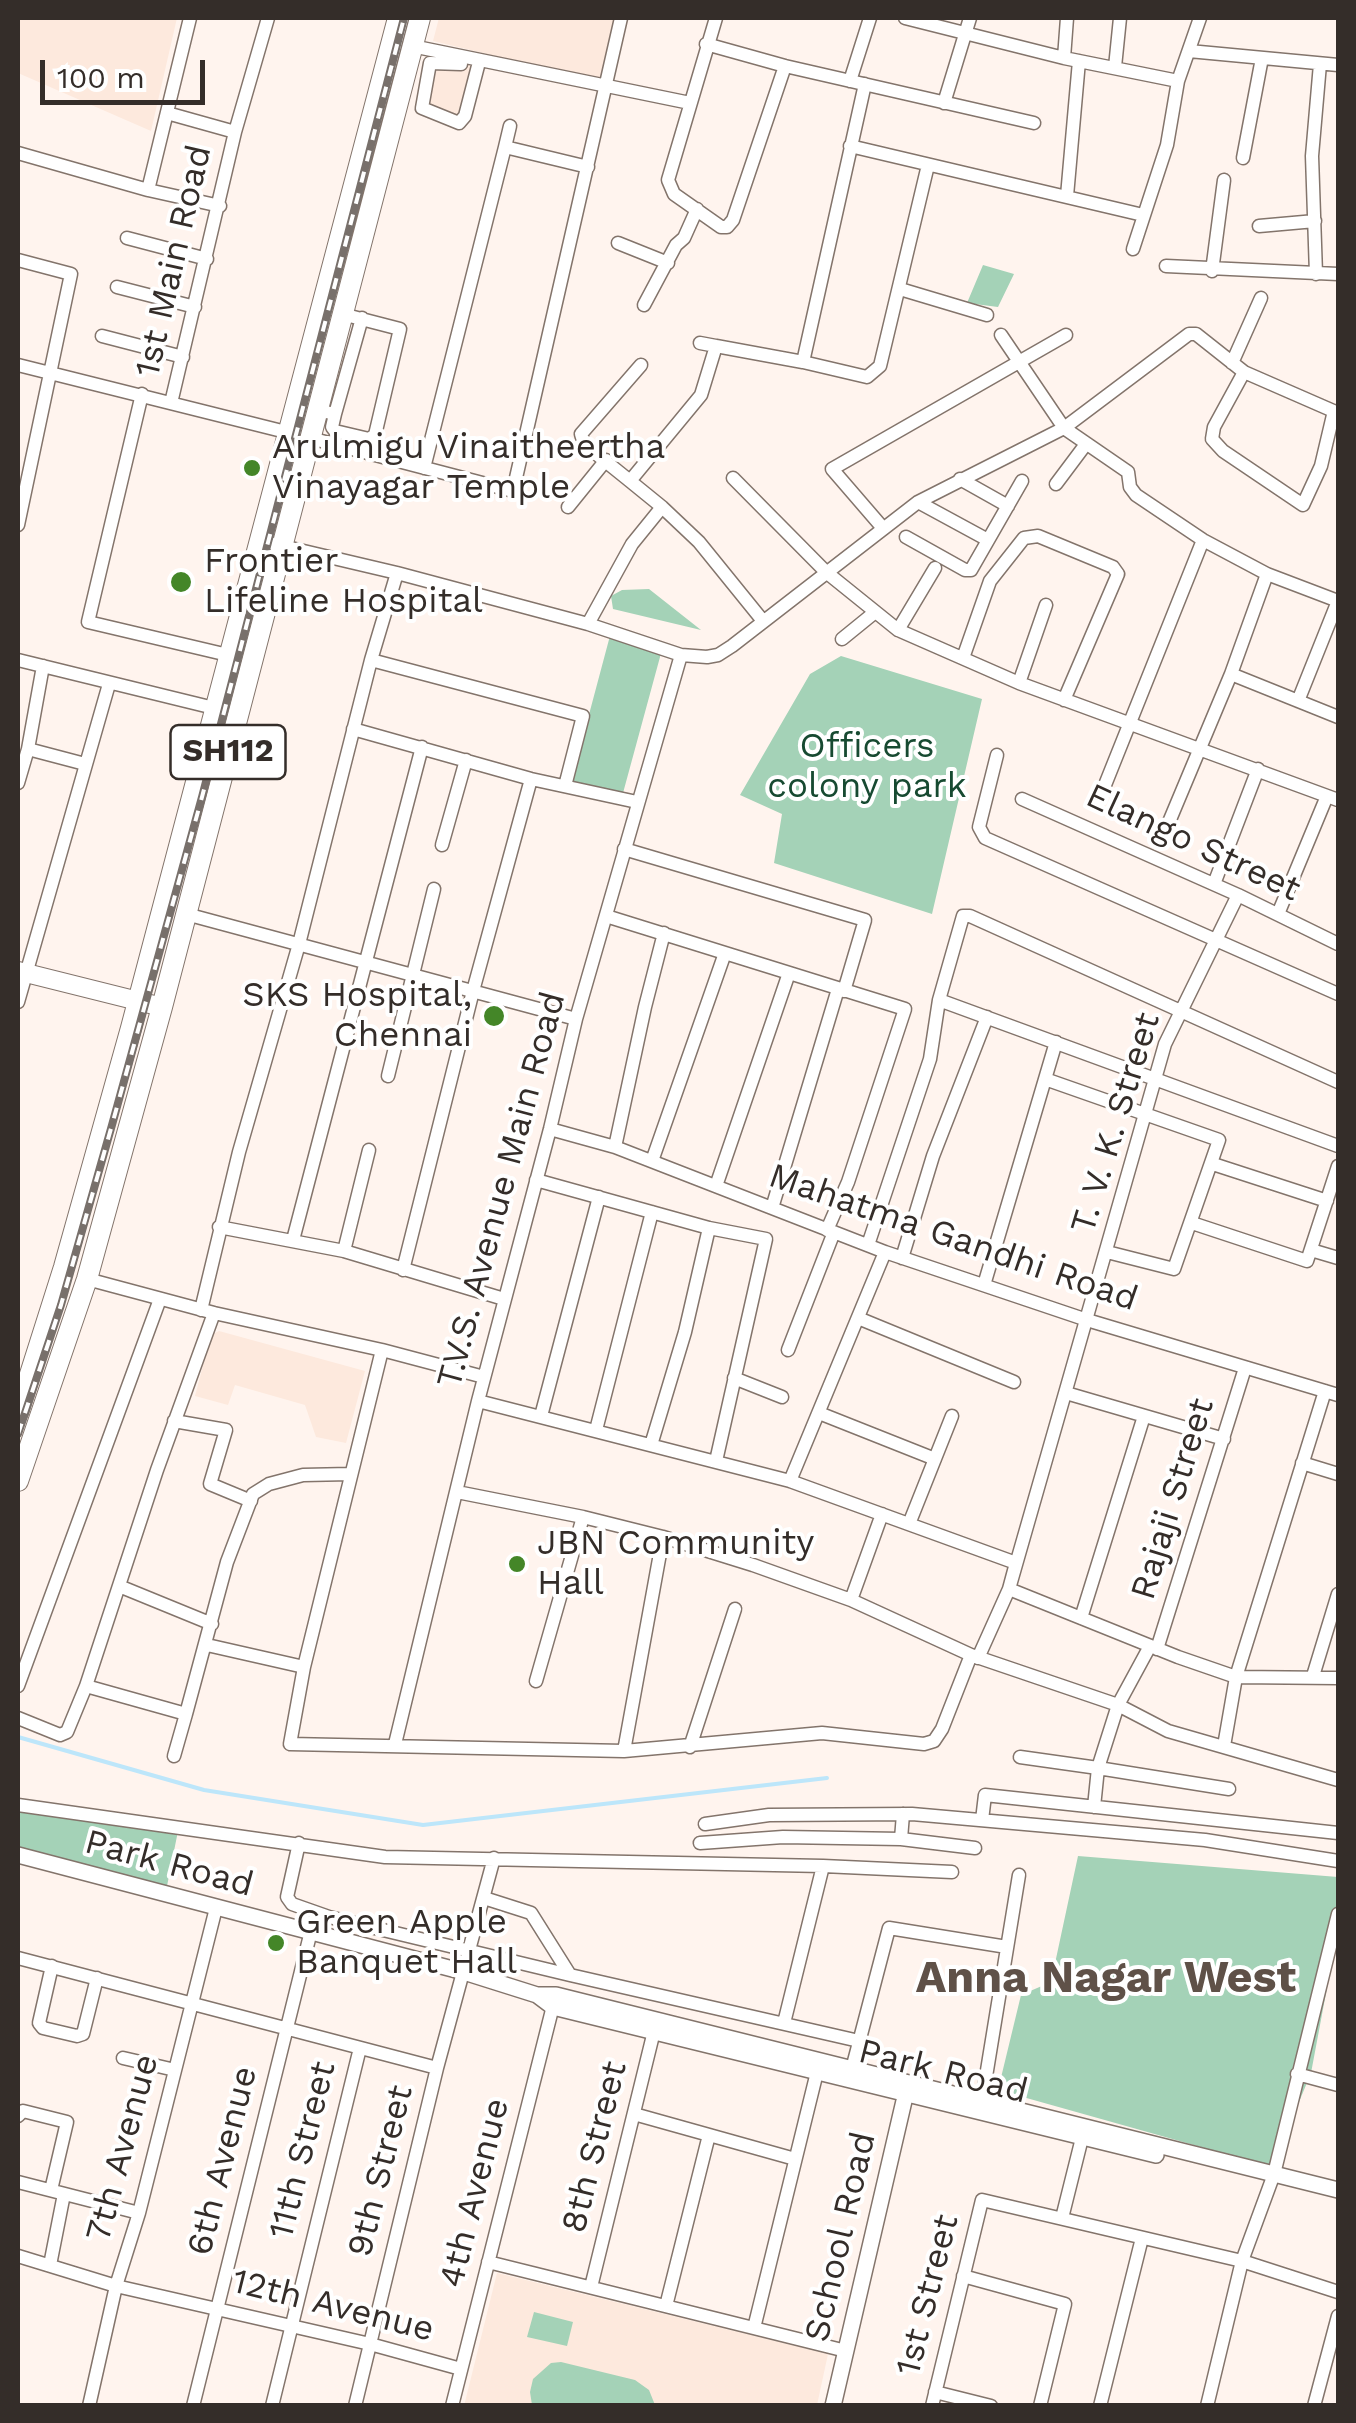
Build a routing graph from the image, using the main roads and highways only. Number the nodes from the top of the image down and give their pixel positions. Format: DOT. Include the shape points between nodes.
graph roads {
  1 [pos="398,18"];
  2 [pos="420,18"];
  3 [pos="300,435"];
  4 [pos="272,543"];
  5 [pos="21,972"];
  6 [pos="138,1001"];
  7 [pos="162,1007"];
  8 [pos="24,1368"];
  9 [pos="18,1412"];
  10 [pos="18,1482"];
  1 -- 3 [label="main road, SH112"];
  2 -- 3 [label="main road, SH112" via="326,412"];
  3 -- 4 [label="main road, SH112"];
  4 -- 6 [label="main road, SH112" via="228,655"];
  4 -- 7 [label="main road, SH112"];
  5 -- 6 [label="main road"];
  6 -- 7 [label="main road"];
  6 -- 8 [label="main road, SH112"];
  7 -- 10 [label="main road, SH112" via="88,1279"];
  8 -- 9 [label="main road, SH112"];
}
